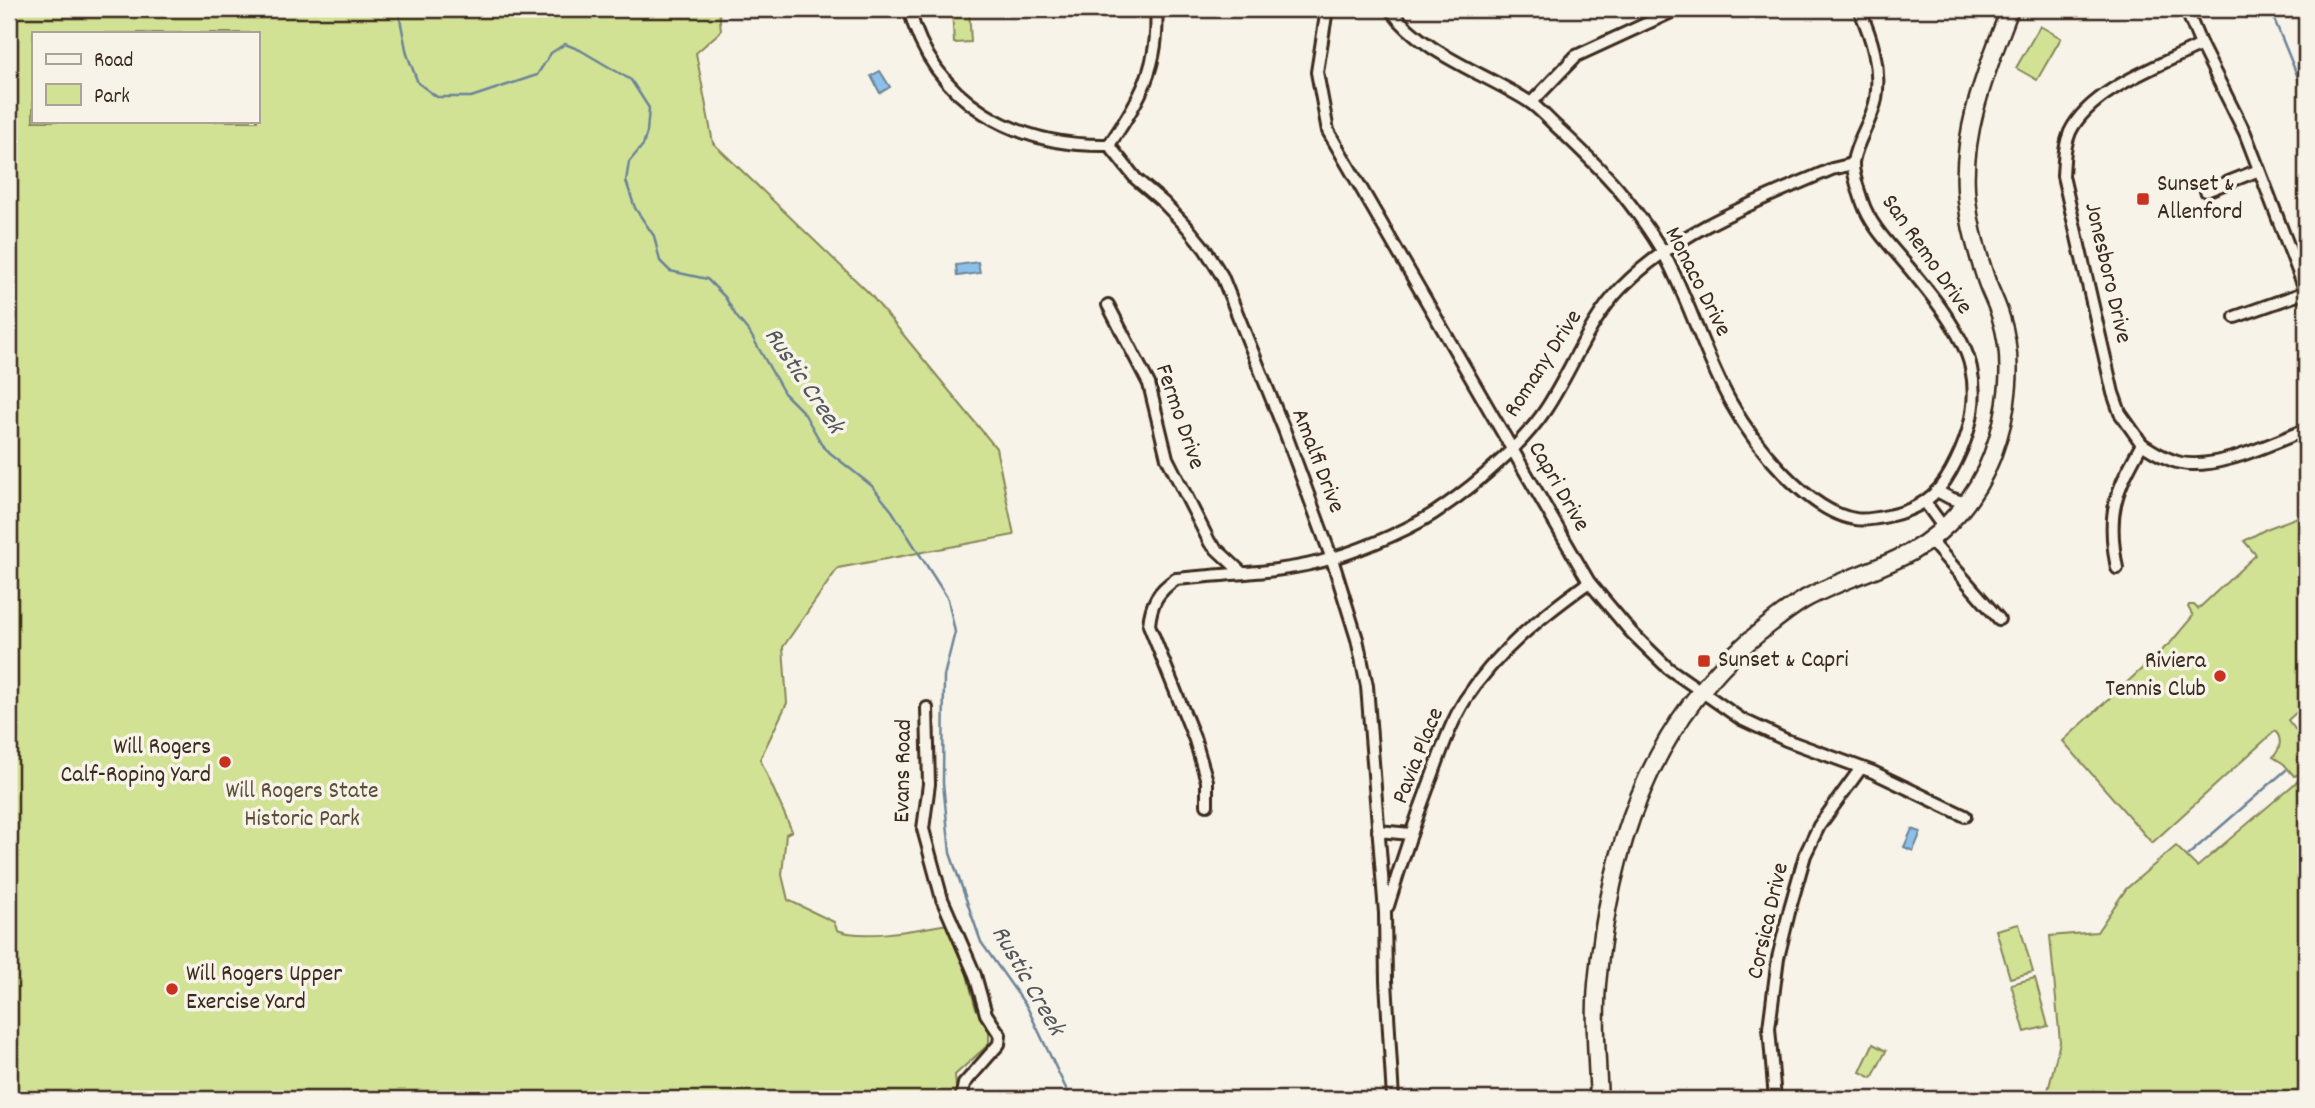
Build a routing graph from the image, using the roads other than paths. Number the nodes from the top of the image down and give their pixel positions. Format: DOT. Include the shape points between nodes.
graph roads {
  1 [pos="909,9"];
  2 [pos="1156,9"];
  3 [pos="1327,9"];
  4 [pos="1390,9"];
  5 [pos="1678,9"];
  6 [pos="1859,9"];
  7 [pos="2010,9"];
  8 [pos="2186,9"];
  9 [pos="2201,45"];
  10 [pos="1531,103"];
  11 [pos="1109,145"];
  12 [pos="1853,164"];
  13 [pos="2259,170"];
  14 [pos="2206,191"];
  15 [pos="1662,253"];
  16 [pos="2306,292"];
  17 [pos="1108,305"];
  18 [pos="2235,317"];
  19 [pos="2306,430"];
  20 [pos="2142,444"];
  21 [pos="1512,450"];
  22 [pos="1937,491"];
  23 [pos="1925,502"];
  24 [pos="1966,503"];
  25 [pos="1944,528"];
  26 [pos="1930,540"];
  27 [pos="1332,559"];
  28 [pos="2117,568"];
  29 [pos="1241,572"];
  30 [pos="1589,582"];
  31 [pos="1999,620"];
  32 [pos="1699,691"];
  33 [pos="927,708"];
  34 [pos="1861,768"];
  35 [pos="1207,805"];
  36 [pos="1965,816"];
  37 [pos="1378,831"];
  38 [pos="1411,834"];
  39 [pos="1385,913"];
  40 [pos="961,1099"];
  41 [pos="1393,1099"];
  42 [pos="1599,1099"];
  43 [pos="1775,1099"];
  1 -- 11 [label="street" via="923,47 952,88 971,105 1011,128 1051,142"];
  2 -- 11 [label="street" via="1155,53 1148,80"];
  3 -- 21 [label="street, Capri Drive" via="1317,72 1328,131"];
  4 -- 10 [label="street, Monaco Drive" via="1401,24 1436,49"];
  5 -- 10 [label="street" via="1576,56"];
  6 -- 12 [label="street" via="1878,67 1876,101"];
  7 -- 24 [label="main road" via="1975,107 1967,159 1973,234 2007,344 2006,405 1991,460"];
  8 -- 9 [label="street"];
  9 -- 13 [label="street"];
  9 -- 20 [label="street, Jonesboro Drive" via="2102,96 2070,132 2064,154 2063,176 2113,393"];
  10 -- 15 [label="street, Monaco Drive" via="1623,195"];
  11 -- 27 [label="street, Amalfi Drive" via="1215,263"];
  12 -- 15 [label="street, Romany Drive" via="1712,222"];
  12 -- 22 [label="street, San Remo Drive" via="1872,223 1928,289 1971,367 1974,391 1965,446"];
  13 -- 14 [label="street"];
  13 -- 16 [label="street"];
  15 -- 21 [label="street, Romany Drive" via="1621,288 1596,321 1545,410"];
  15 -- 23 [label="street, Monaco Drive" via="1731,403 1752,435 1797,485 1827,510 1856,519 1908,512"];
  16 -- 18 [label="street"];
  17 -- 29 [label="street, Fermo Drive" via="1149,384 1167,458 1210,543"];
  19 -- 20 [label="street" via="2200,464 2180,463"];
  20 -- 28 [label="street" via="2118,489 2113,509"];
  21 -- 27 [label="street, Romany Drive" via="1442,508"];
  21 -- 30 [label="street, Capri Drive"];
  22 -- 23 [label="street, Monaco Drive"];
  22 -- 24 [label="street"];
  23 -- 25 [label="street"];
  24 -- 25 [label="main road"];
  25 -- 26 [label="main road"];
  26 -- 31 [label="street"];
  26 -- 32 [label="main road" via="1784,612"];
  27 -- 29 [label="street, Romany Drive"];
  27 -- 37 [label="street, Amalfi Drive" via="1367,686"];
  29 -- 35 [label="street, Romany Drive" via="1176,579 1156,596 1150,610 1149,625 1207,781"];
  30 -- 32 [label="street, Capri Drive" via="1651,652"];
  30 -- 38 [label="street, Pavia Place" via="1513,642 1465,700 1449,729"];
  32 -- 34 [label="street, Capri Drive" via="1741,719"];
  32 -- 42 [label="main road" via="1668,736 1621,846 1597,986"];
  33 -- 40 [label="street, Evans Road" via="929,785 923,829 942,899 975,975 986,1014 1000,1035 999,1044 964,1084"];
  34 -- 36 [label="street, Capri Drive"];
  34 -- 43 [label="street, Corsica Drive" via="1819,826 1805,855 1790,908 1769,1028"];
  37 -- 38 [label="street"];
  37 -- 39 [label="street, Amalfi Drive"];
  38 -- 39 [label="street, Pavia Place"];
  39 -- 41 [label="street, Amalfi Drive"];
}
